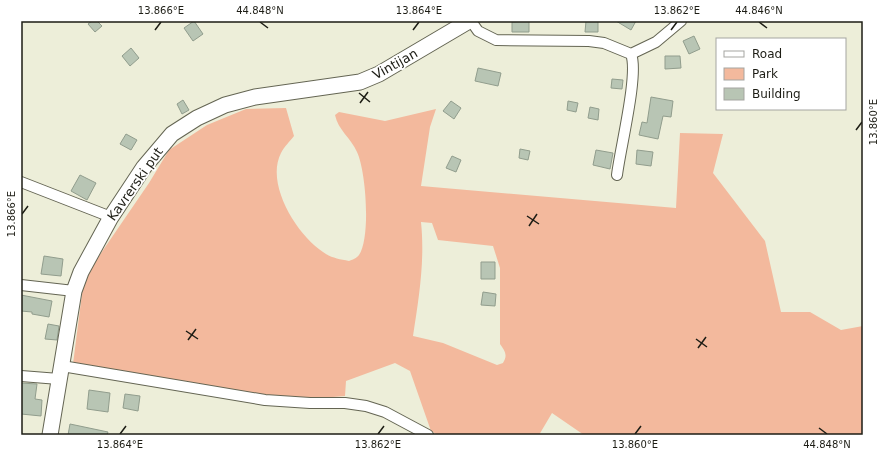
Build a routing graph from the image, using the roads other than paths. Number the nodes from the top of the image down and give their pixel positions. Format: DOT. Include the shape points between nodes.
graph roads {
  1 [pos="470,21"];
  2 [pos="681,21"];
  3 [pos="631,54"];
  4 [pos="313,88"];
  5 [pos="618,175"];
  6 [pos="21,182"];
  7 [pos="111,217"];
  8 [pos="21,285"];
  9 [pos="74,291"];
  10 [pos="61,372"];
  11 [pos="21,376"];
  12 [pos="50,435"];
  13 [pos="428,435"];
  1 -- 3 [label="street" via="478,32 496,40 589,41 604,43"];
  1 -- 4 [label="main road, Vintijan" via="379,74 360,82"];
  2 -- 3 [label="street" via="656,42"];
  3 -- 5 [label="street" via="633,70"];
  4 -- 7 [label="main road, Kavrerski put" via="255,97 225,105 197,118 172,134 157,150"];
  6 -- 7 [label="street"];
  7 -- 9 [label="main road, Kavrerski put" via="81,272"];
  8 -- 9 [label="street"];
  9 -- 10 [label="main road, Kavrerski put"];
  10 -- 11 [label="street"];
  10 -- 12 [label="main road, Kavrerski put"];
  10 -- 13 [label="street" via="265,400 366,406 385,412"];
}
